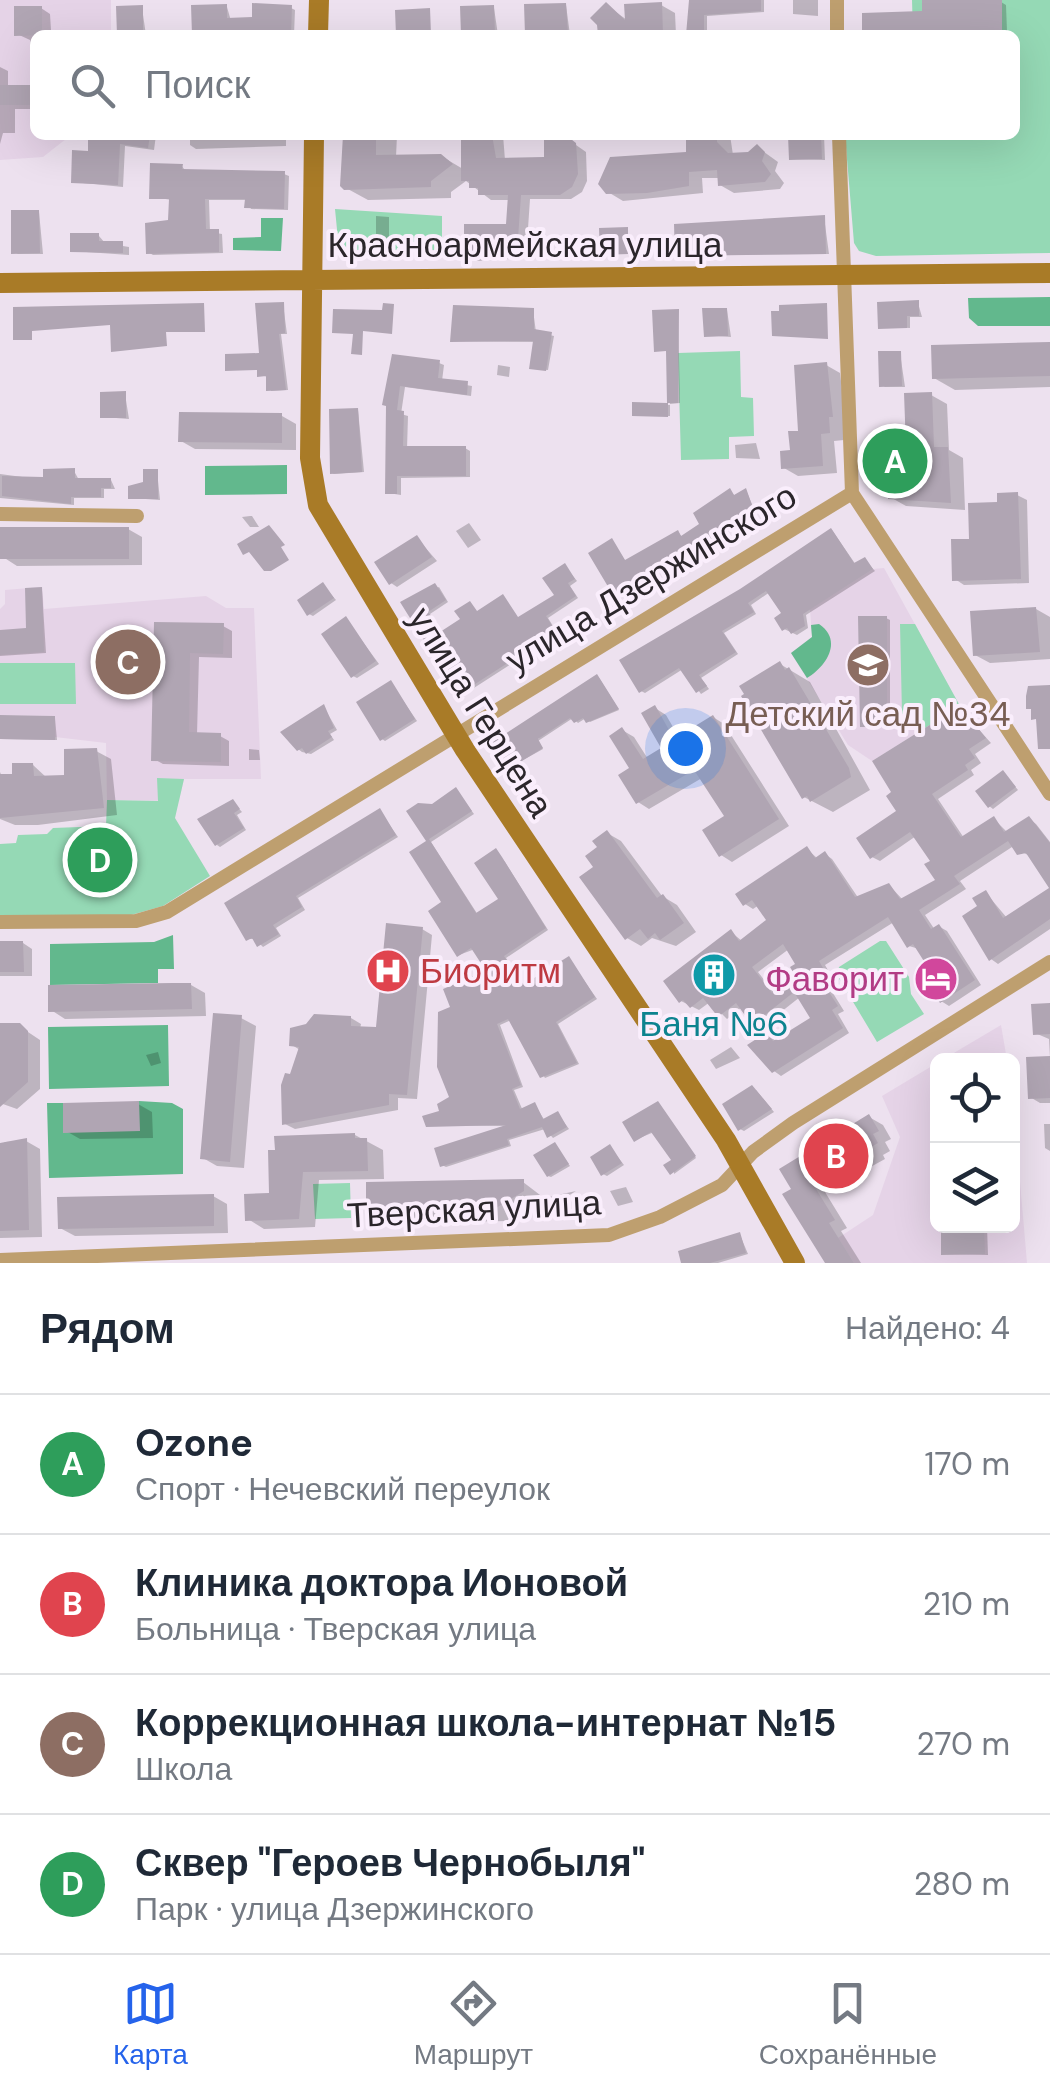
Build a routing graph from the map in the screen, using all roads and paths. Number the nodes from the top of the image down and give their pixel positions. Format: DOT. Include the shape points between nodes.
graph roads {
  1 [pos="318,0"];
  2 [pos="837,0"];
  3 [pos="318,30"];
  4 [pos="837,30"];
  5 [pos="314,140"];
  6 [pos="840,140"];
  7 [pos="1050,273"];
  8 [pos="844,277"];
  9 [pos="310,278"];
  10 [pos="0,283"];
  11 [pos="852,493"];
  12 [pos="0,514"];
  13 [pos="137,516"];
  14 [pos="454,732"];
  15 [pos="1050,794"];
  16 [pos="0,922"];
  17 [pos="1050,962"];
  18 [pos="739,1165"];
  19 [pos="0,1260"];
  20 [pos="795,1263"];
  1 -- 3 [label="street"];
  2 -- 4 [label="street"];
  5 -- 9 [label="street, улица Герцена"];
  6 -- 8 [label="street"];
  7 -- 8 [label="street, Красноармейская улица"];
  8 -- 9 [label="street, Красноармейская улица"];
  8 -- 11 [label="street"];
  9 -- 10 [label="street, Красноармейская улица"];
  9 -- 14 [label="street, улица Герцена" via="314,493 359,580"];
  11 -- 14 [label="street, улица Дзержинского"];
  11 -- 15 [label="street"];
  12 -- 13 [label="street"];
  14 -- 16 [label="street, улица Дзержинского" via="167,912 136,921"];
  14 -- 18 [label="street, улица Герцена"];
  17 -- 18 [label="street, Тверская улица" via="793,1123"];
  18 -- 19 [label="street, Тверская улица" via="722,1185 660,1217 596,1237"];
  18 -- 20 [label="street, улица Герцена"];
}
